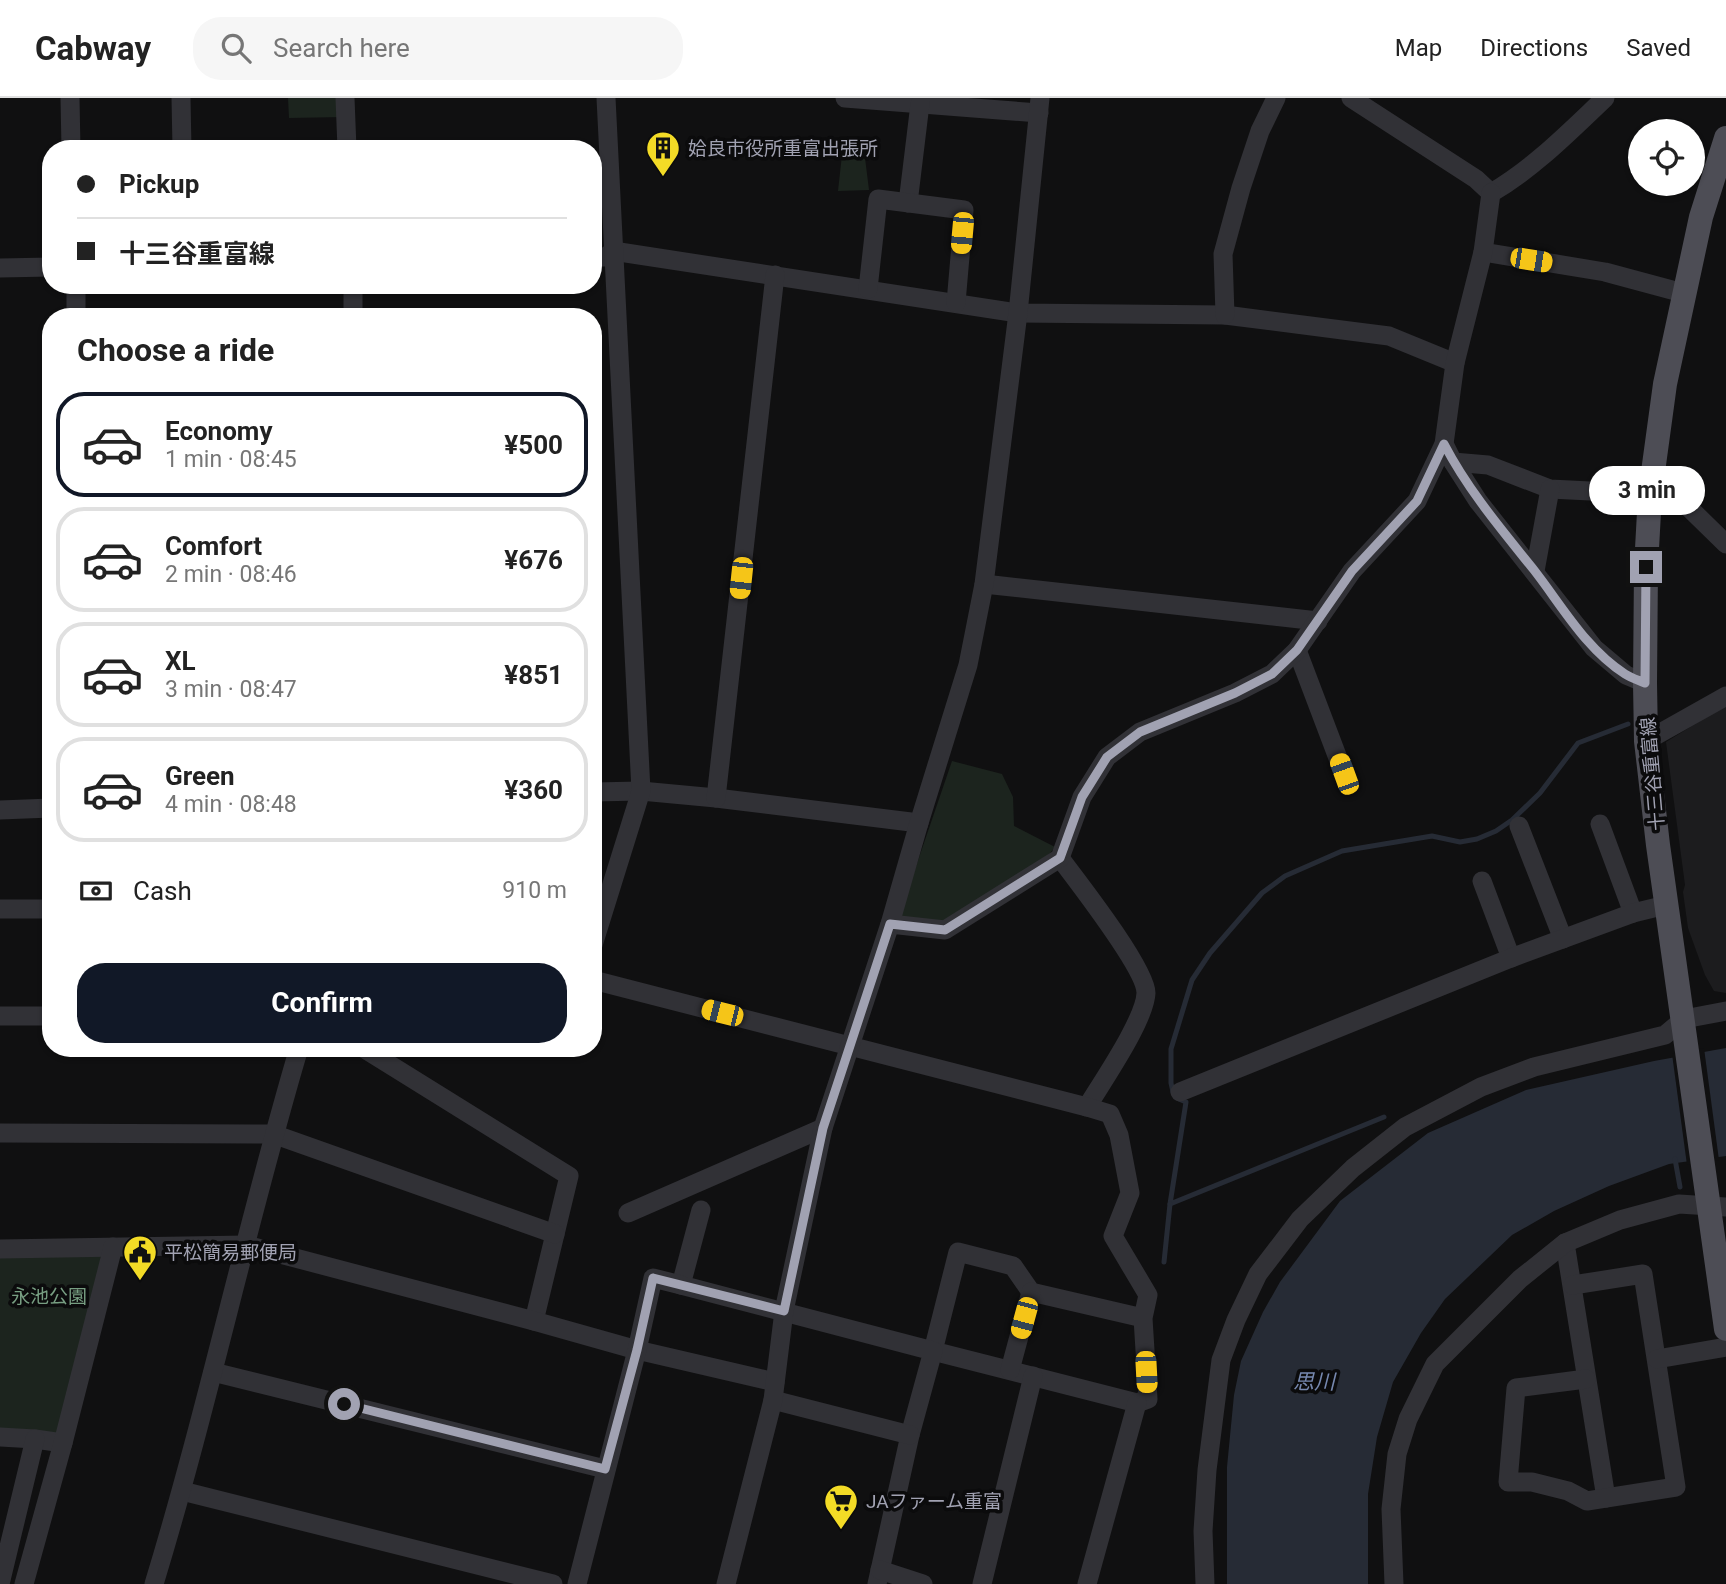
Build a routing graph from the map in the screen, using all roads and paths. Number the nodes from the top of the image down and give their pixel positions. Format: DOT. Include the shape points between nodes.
graph roads {
  1 [pos="70,98"];
  2 [pos="181,98"];
  3 [pos="345,98"];
  4 [pos="606,98"];
  5 [pos="1276,98"];
  6 [pos="1605,98"];
  7 [pos="845,99"];
  8 [pos="1361,101"];
  9 [pos="920,104"];
  10 [pos="1040,106"];
  11 [pos="1726,138"];
  12 [pos="71,140"];
  13 [pos="182,140"];
  14 [pos="347,140"];
  15 [pos="1491,193"];
  16 [pos="908,203"];
  17 [pos="613,251"];
  18 [pos="1483,251"];
  19 [pos="602,257"];
  20 [pos="42,267"];
  21 [pos="0,268"];
  22 [pos="775,275"];
  23 [pos="868,289"];
  24 [pos="1683,293"];
  25 [pos="956,303"];
  26 [pos="1018,313"];
  27 [pos="1225,315"];
  28 [pos="1455,363"];
  29 [pos="1444,444"];
  30 [pos="1453,462"];
  31 [pos="1549,489"];
  32 [pos="1650,494"];
  33 [pos="1726,544"];
  34 [pos="1535,571"];
  35 [pos="984,584"];
  36 [pos="1318,621"];
  37 [pos="1297,650"];
  38 [pos="1645,683"];
  39 [pos="1726,696"];
  40 [pos="1646,741"];
  41 [pos="1344,774"];
  42 [pos="641,791"];
  43 [pos="602,792"];
  44 [pos="716,798"];
  45 [pos="42,808"];
  46 [pos="0,810"];
  47 [pos="919,823"];
  48 [pos="1600,824"];
  49 [pos="1519,826"];
  50 [pos="1060,858"];
  51 [pos="1482,881"];
  52 [pos="1667,905"];
  53 [pos="0,909"];
  54 [pos="42,909"];
  55 [pos="1633,913"];
  56 [pos="602,916"];
  57 [pos="890,924"];
  58 [pos="1563,939"];
  59 [pos="1511,958"];
  60 [pos="602,982"];
  61 [pos="1726,1011"];
  62 [pos="0,1016"];
  63 [pos="42,1016"];
  64 [pos="1684,1018"];
  65 [pos="851,1045"];
  66 [pos="296,1057"];
  67 [pos="377,1057"];
  68 [pos="1180,1092"];
  69 [pos="1087,1107"];
  70 [pos="823,1128"];
  71 [pos="0,1133"];
  72 [pos="273,1134"];
  73 [pos="1713,1200"];
  74 [pos="701,1210"];
  75 [pos="628,1213"];
  76 [pos="555,1234"];
  77 [pos="1565,1242"];
  78 [pos="246,1245"];
  79 [pos="113,1247"];
  80 [pos="0,1249"];
  81 [pos="681,1285"];
  82 [pos="1573,1285"];
  83 [pos="1031,1292"];
  84 [pos="784,1311"];
  85 [pos="1143,1318"];
  86 [pos="534,1321"];
  87 [pos="1726,1329"];
  88 [pos="1726,1347"];
  89 [pos="637,1350"];
  90 [pos="933,1351"];
  91 [pos="1657,1359"];
  92 [pos="1010,1370"];
  93 [pos="213,1371"];
  94 [pos="1033,1376"];
  95 [pos="1586,1379"];
  96 [pos="774,1391"];
  97 [pos="1137,1403"];
  98 [pos="910,1435"];
  99 [pos="0,1437"];
  100 [pos="35,1439"];
  101 [pos="63,1443"];
  102 [pos="605,1469"];
  103 [pos="182,1491"];
  104 [pos="1605,1498"];
  105 [pos="879,1577"];
  106 [pos="0,1583"];
  107 [pos="6,1584"];
  108 [pos="24,1584"];
  109 [pos="154,1584"];
  110 [pos="553,1584"];
  111 [pos="577,1584"];
  112 [pos="726,1584"];
  113 [pos="923,1584"];
  114 [pos="982,1584"];
  115 [pos="1087,1584"];
  116 [pos="1205,1584"];
  117 [pos="1394,1584"];
  1 -- 12 [label="street"];
  2 -- 13 [label="street"];
  3 -- 14 [label="street"];
  4 -- 17 [label="street"];
  5 -- 27 [label="street" via="1256,142 1223,254"];
  6 -- 15 [label="street" via="1545,154"];
  7 -- 9 [label="street"];
  8 -- 15 [label="street"];
  9 -- 10 [label="street"];
  9 -- 16 [label="street"];
  10 -- 26 [label="street"];
  11 -- 24 [label="main road, 十三谷重富線" via="1700,217"];
  15 -- 18 [label="street"];
  16 -- 23 [label="street" via="878,199"];
  16 -- 25 [label="street" via="964,210"];
  17 -- 19 [label="street"];
  17 -- 22 [label="street"];
  17 -- 42 [label="street"];
  18 -- 24 [label="street" via="1605,272"];
  18 -- 28 [label="street"];
  20 -- 21 [label="street"];
  22 -- 23 [label="street"];
  22 -- 44 [label="street"];
  23 -- 25 [label="street"];
  24 -- 32 [label="main road, 十三谷重富線"];
  25 -- 26 [label="street"];
  26 -- 27 [label="street"];
  26 -- 35 [label="street"];
  27 -- 28 [label="street" via="1389,335"];
  28 -- 29 [label="street"];
  29 -- 30 [label="street"];
  29 -- 36 [label="street" via="1417,501 1352,571"];
  30 -- 31 [label="street" via="1488,465"];
  30 -- 34 [label="street"];
  31 -- 32 [label="street"];
  31 -- 34 [label="street"];
  32 -- 33 [label="street" via="1679,498"];
  32 -- 38 [label="main road, 十三谷重富線"];
  34 -- 38 [label="street" via="1594,648 1626,675"];
  35 -- 36 [label="street"];
  35 -- 47 [label="street" via="968,665"];
  36 -- 37 [label="street"];
  37 -- 41 [label="street"];
  37 -- 50 [label="street" via="1272,674 1140,732 1107,757 1082,797"];
  38 -- 40 [label="main road, 十三谷重富線"];
  39 -- 40 [label="street"];
  40 -- 52 [label="main road, 十三谷重富線"];
  42 -- 43 [label="street"];
  42 -- 44 [label="street"];
  42 -- 56 [label="street"];
  44 -- 47 [label="street"];
  45 -- 46 [label="street"];
  47 -- 57 [label="street"];
  48 -- 55 [label="street"];
  49 -- 58 [label="street"];
  50 -- 57 [label="street" via="945,930"];
  50 -- 69 [label="street" via="1134,962 1146,992 1139,1020"];
  51 -- 59 [label="street"];
  52 -- 55 [label="street"];
  52 -- 64 [label="main road, 十三谷重富線"];
  53 -- 54 [label="street"];
  55 -- 58 [label="street"];
  57 -- 65 [label="street"];
  58 -- 59 [label="street"];
  59 -- 68 [label="street"];
  60 -- 65 [label="street"];
  61 -- 64 [label="street"];
  62 -- 63 [label="street"];
  64 -- 73 [label="main road, 十三谷重富線"];
  64 -- 116 [label="street" via="1665,1035 1534,1067 1416,1121 1353,1168 1300,1219 1258,1274 1221,1360 1207,1470"];
  65 -- 69 [label="street"];
  65 -- 70 [label="street"];
  66 -- 72 [label="street"];
  67 -- 76 [label="street" via="569,1176"];
  69 -- 85 [label="street" via="1110,1115 1119,1135 1130,1193 1113,1236 1148,1295"];
  70 -- 75 [label="street"];
  70 -- 84 [label="street"];
  71 -- 72 [label="street"];
  72 -- 76 [label="street"];
  72 -- 78 [label="street"];
  73 -- 77 [label="street" via="1620,1220"];
  73 -- 87 [label="main road, 十三谷重富線"];
  74 -- 81 [label="street"];
  76 -- 86 [label="street"];
  77 -- 82 [label="street"];
  77 -- 117 [label="street" via="1520,1279 1435,1364 1397,1454 1391,1509"];
  78 -- 79 [label="street"];
  78 -- 86 [label="street"];
  78 -- 93 [label="street"];
  79 -- 80 [label="street"];
  79 -- 101 [label="street"];
  81 -- 84 [label="street"];
  81 -- 89 [label="street" via="653,1278"];
  82 -- 91 [label="street" via="1643,1274"];
  82 -- 95 [label="street"];
  83 -- 85 [label="street"];
  83 -- 90 [label="street" via="1013,1266 958,1252"];
  83 -- 92 [label="street"];
  84 -- 90 [label="street"];
  84 -- 96 [label="street"];
  85 -- 97 [label="street" via="1148,1399"];
  86 -- 89 [label="street"];
  88 -- 91 [label="street"];
  89 -- 96 [label="street"];
  89 -- 102 [label="street"];
  90 -- 92 [label="street"];
  90 -- 98 [label="street"];
  91 -- 104 [label="street" via="1676,1487"];
  92 -- 94 [label="street"];
  93 -- 102 [label="street"];
  93 -- 103 [label="street"];
  94 -- 97 [label="street"];
  94 -- 114 [label="street"];
  95 -- 104 [label="street"];
  95 -- 104 [label="street" via="1516,1388 1508,1482 1532,1482 1587,1501"];
  96 -- 98 [label="street"];
  96 -- 112 [label="street"];
  97 -- 115 [label="street"];
  98 -- 105 [label="street"];
  99 -- 100 [label="street"];
  100 -- 101 [label="street"];
  100 -- 106 [label="street"];
  101 -- 108 [label="street"];
  102 -- 111 [label="street"];
  103 -- 109 [label="street"];
  103 -- 110 [label="street"];
  105 -- 113 [label="street"];
  106 -- 107 [label="street"];
}
